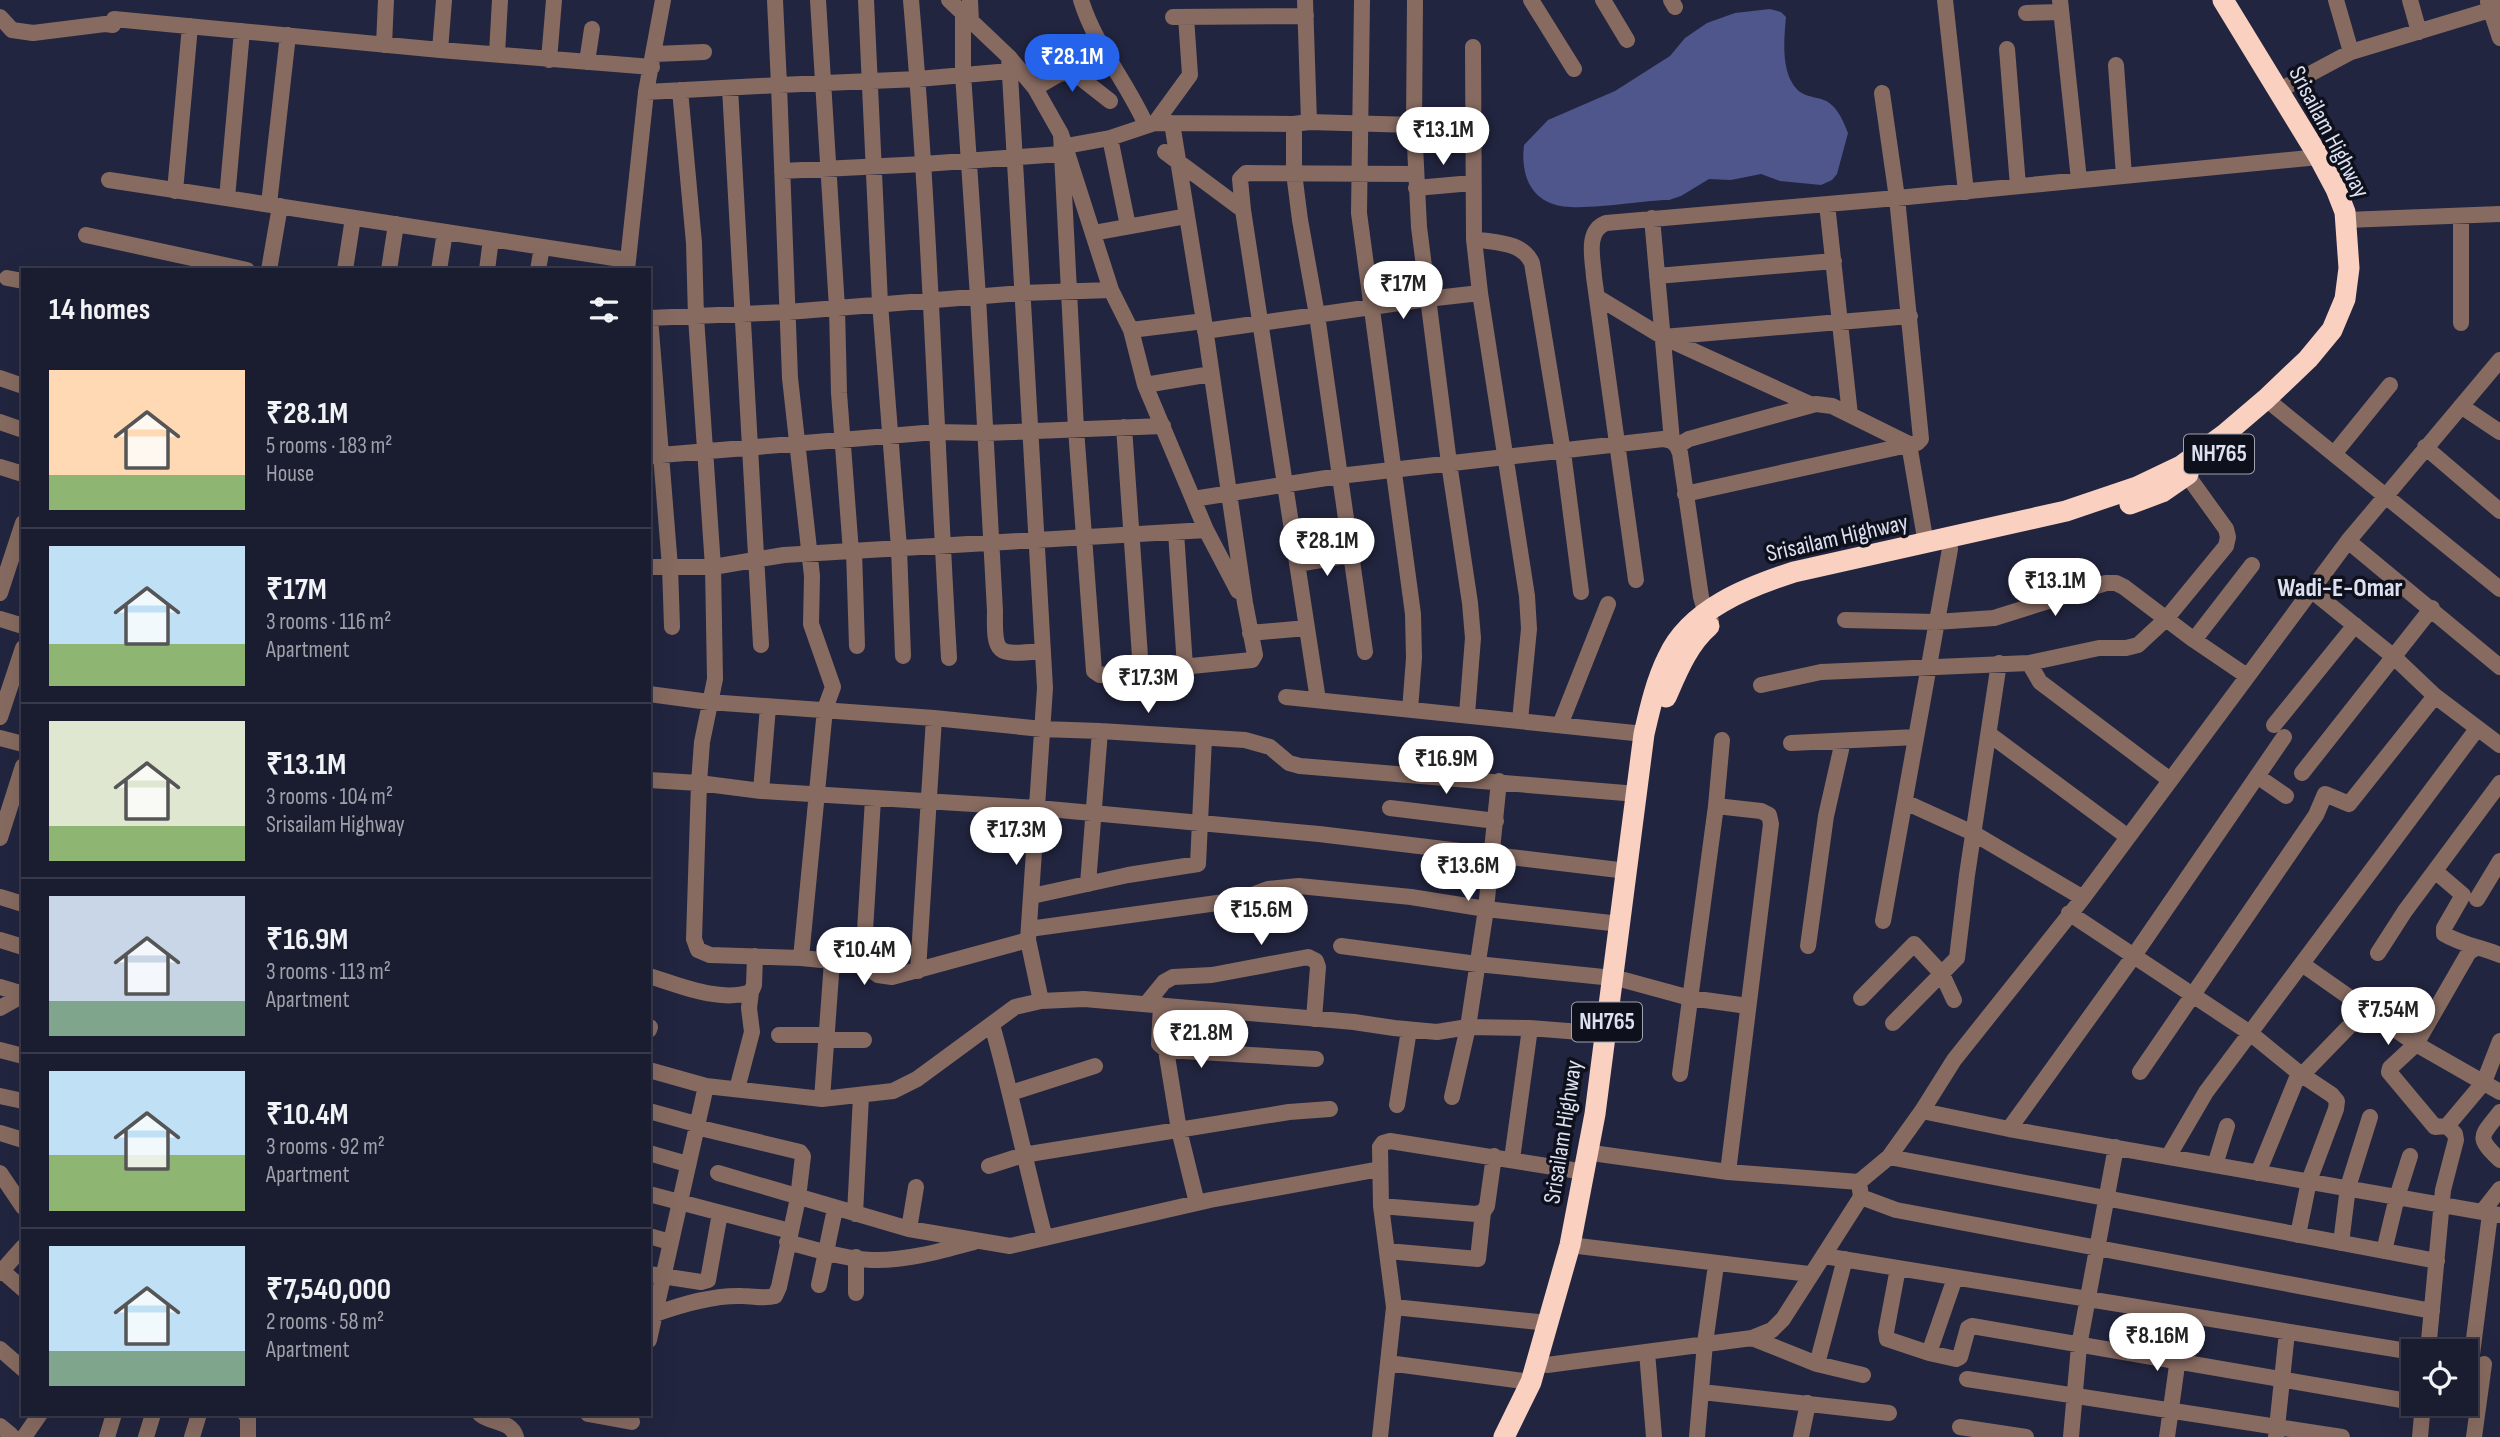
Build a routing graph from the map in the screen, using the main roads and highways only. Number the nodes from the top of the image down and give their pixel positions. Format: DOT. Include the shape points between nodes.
graph roads {
  1 [pos="2223,0"];
  2 [pos="2238,0"];
  3 [pos="2283,88"];
  4 [pos="2351,220"];
  5 [pos="2271,403"];
  6 [pos="1709,619"];
  7 [pos="1619,979"];
  8 [pos="1575,1246"];
  9 [pos="1504,1437"];
  10 [pos="1517,1437"];
  1 -- 3 [label="highway, Srisailam Highway / NH765"];
  2 -- 3 [label="highway, Srisailam Highway / NH765"];
  3 -- 4 [label="highway, Srisailam Highway / NH765"];
  3 -- 4 [label="highway, Srisailam Highway / NH765" via="2342,180"];
  4 -- 5 [label="highway, Srisailam Highway / NH765" via="2345,299 2332,330"];
  5 -- 6 [label="highway, Srisailam Highway / NH765" via="2180,466 2137,487 2066,511 1761,582 1731,597"];
  5 -- 6 [label="highway, Srisailam Highway / NH765" via="2224,451 2162,492 2120,508 1814,577"];
  6 -- 7 [label="highway, Srisailam Highway / NH765" via="1682,662 1656,735"];
  6 -- 7 [label="highway, Srisailam Highway / NH765" via="1684,631 1668,655 1654,692 1644,734 1620,924"];
  7 -- 8 [label="highway, Srisailam Highway / NH765" via="1605,1034"];
  7 -- 8 [label="highway, Srisailam Highway / NH765" via="1599,1154"];
  8 -- 9 [label="highway, Srisailam Highway / NH765" via="1531,1382"];
  8 -- 10 [label="highway, Srisailam Highway / NH765" via="1547,1365 1536,1401"];
}
